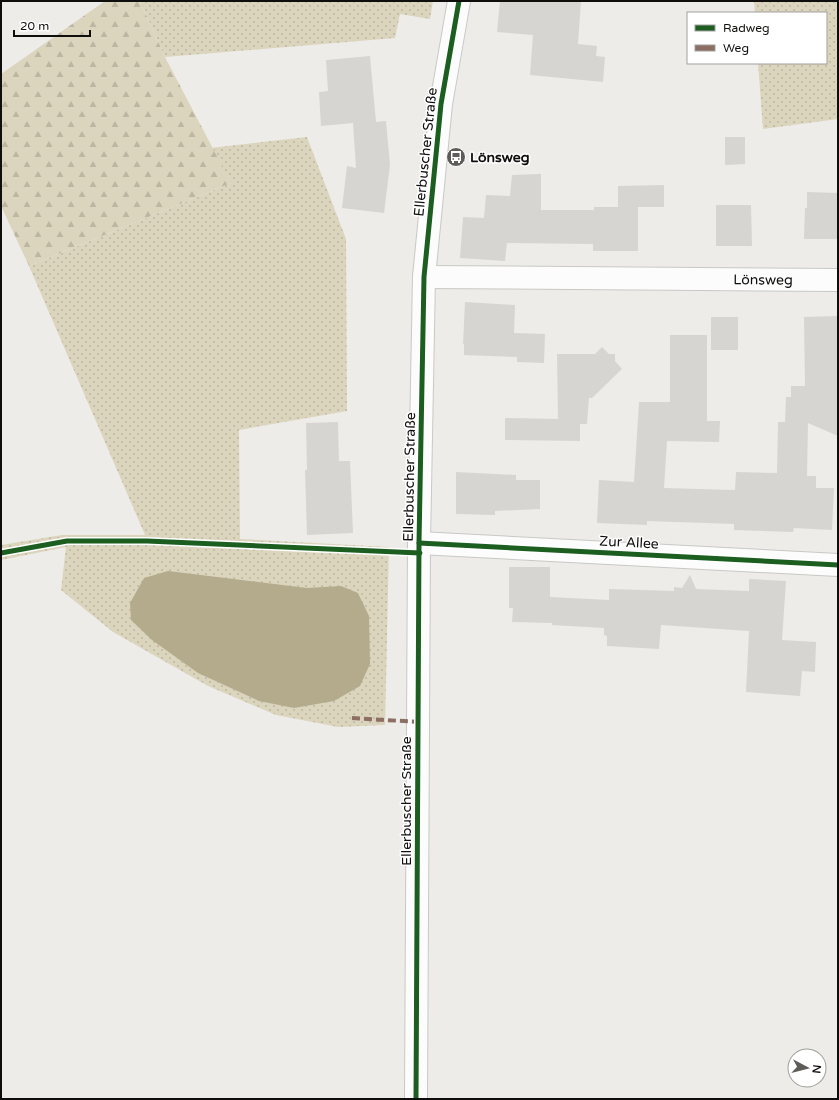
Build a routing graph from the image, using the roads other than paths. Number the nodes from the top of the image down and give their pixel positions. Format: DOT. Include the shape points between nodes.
graph roads {
  1 [pos="459,1"];
  2 [pos="424,277"];
  3 [pos="838,280"];
  4 [pos="419,543"];
  5 [pos="838,565"];
  6 [pos="416,1099"];
  1 -- 2 [label="main road, Ellerbuscher Straße" via="441,104"];
  2 -- 3 [label="main road, Lönsweg"];
  2 -- 4 [label="main road, Ellerbuscher Straße"];
  4 -- 5 [label="main road, Zur Allee"];
  4 -- 6 [label="main road, Ellerbuscher Straße"];
}
